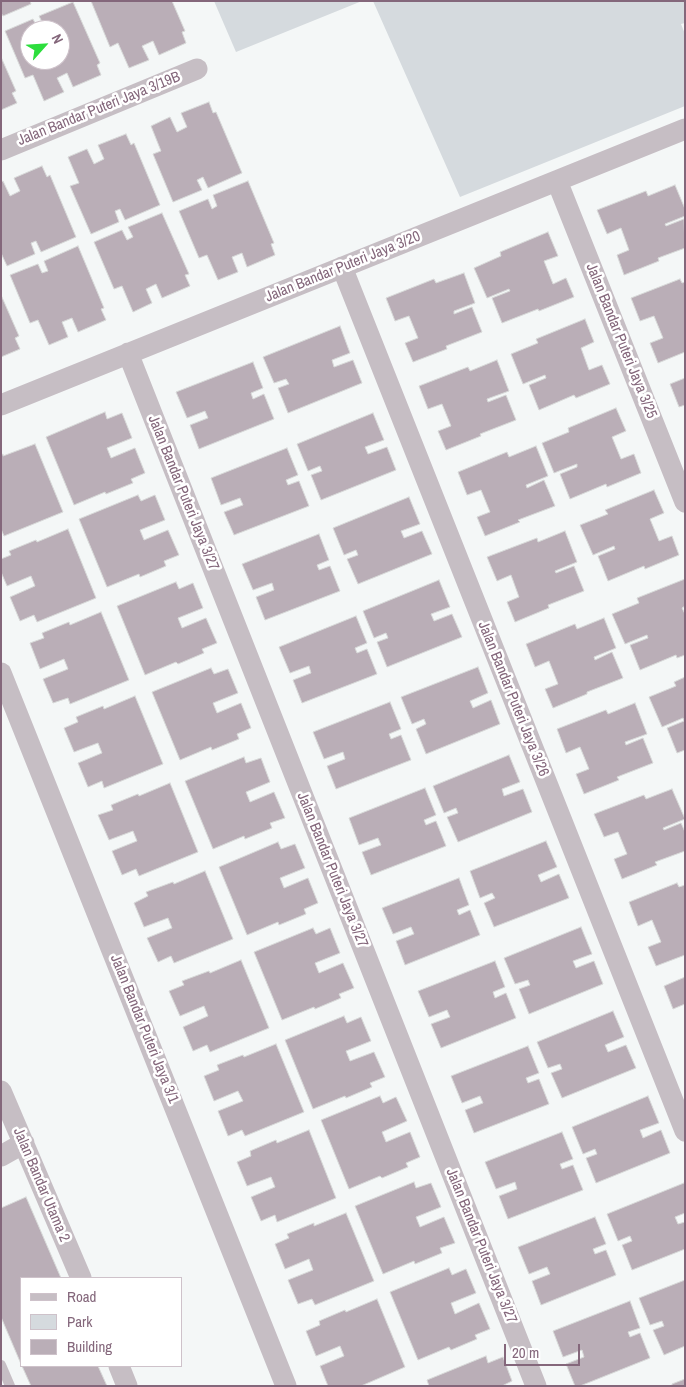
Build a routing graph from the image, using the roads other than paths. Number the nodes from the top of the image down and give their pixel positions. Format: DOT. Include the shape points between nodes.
graph roads {
  1 [pos="197,69"];
  2 [pos="685,129"];
  3 [pos="1,150"];
  4 [pos="557,181"];
  5 [pos="342,267"];
  6 [pos="128,353"];
  7 [pos="1,405"];
  8 [pos="685,502"];
  9 [pos="1,673"];
  10 [pos="1,1091"];
  11 [pos="685,1131"];
  12 [pos="24,1143"];
  13 [pos="1,1156"];
  14 [pos="81,1277"];
  15 [pos="1,1365"];
  16 [pos="119,1367"];
  17 [pos="10,1386"];
  18 [pos="127,1386"];
  19 [pos="286,1386"];
  20 [pos="536,1386"];
  1 -- 3 [label="street, Jalan Bandar Puteri Jaya 3/19B"];
  2 -- 4 [label="street, Jalan Bandar Puteri Jaya 3/20"];
  4 -- 5 [label="street, Jalan Bandar Puteri Jaya 3/20"];
  4 -- 8 [label="street, Jalan Bandar Puteri Jaya 3/25"];
  5 -- 6 [label="street, Jalan Bandar Puteri Jaya 3/20"];
  5 -- 11 [label="street, Jalan Bandar Puteri Jaya 3/26"];
  6 -- 7 [label="street, Jalan Bandar Puteri Jaya 3/20"];
  6 -- 20 [label="street, Jalan Bandar Puteri Jaya 3/27"];
  9 -- 19 [label="street, Jalan Bandar Puteri Jaya 3/1"];
  10 -- 12 [label="street, Jalan Bandar Utama 2"];
  12 -- 13 [label="street"];
  12 -- 14 [label="street, Jalan Bandar Utama 2"];
  15 -- 17 [label="lane"];
  16 -- 18 [label="street"];
}
